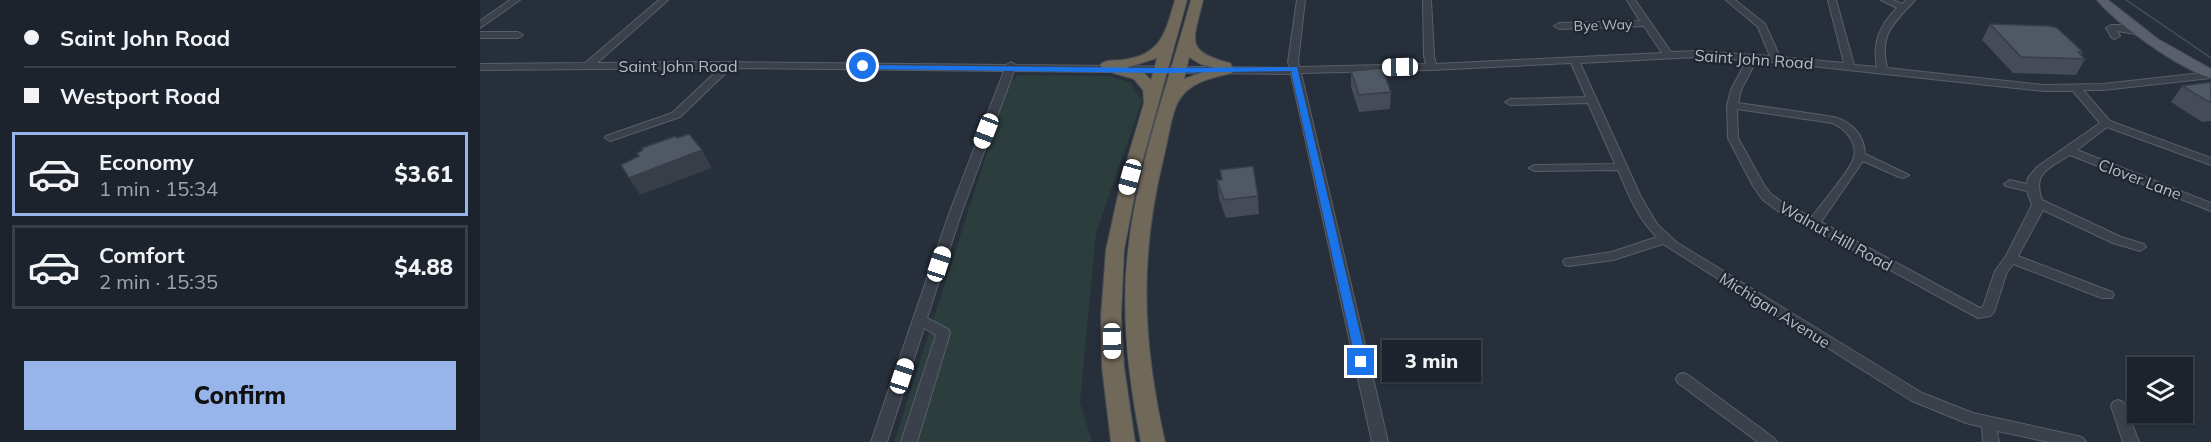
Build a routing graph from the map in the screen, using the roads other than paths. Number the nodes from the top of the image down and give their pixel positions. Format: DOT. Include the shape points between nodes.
graph roads {
  1 [pos="516,0"];
  2 [pos="664,0"];
  3 [pos="1181,0"];
  4 [pos="1197,0"];
  5 [pos="1301,0"];
  6 [pos="1427,0"];
  7 [pos="1631,0"];
  8 [pos="1730,0"];
  9 [pos="1832,0"];
  10 [pos="1884,0"];
  11 [pos="2102,0"];
  12 [pos="1907,3"];
  13 [pos="2111,5"];
  14 [pos="1647,23"];
  15 [pos="480,25"];
  16 [pos="1559,26"];
  17 [pos="518,34"];
  18 [pos="2145,34"];
  19 [pos="480,35"];
  20 [pos="1179,37"];
  21 [pos="1668,54"];
  22 [pos="1749,57"];
  23 [pos="1574,59"];
  24 [pos="1776,59"];
  25 [pos="588,66"];
  26 [pos="728,66"];
  27 [pos="480,67"];
  28 [pos="1011,67"];
  29 [pos="1432,67"];
  30 [pos="1850,67"];
  31 [pos="1112,68"];
  32 [pos="1170,68"];
  33 [pos="1226,68"];
  34 [pos="1295,69"];
  35 [pos="1883,71"];
  36 [pos="2211,74"];
  37 [pos="2076,88"];
  38 [pos="1593,100"];
  39 [pos="1510,102"];
  40 [pos="1732,105"];
  41 [pos="1149,110"];
  42 [pos="1168,110"];
  43 [pos="2106,123"];
  44 [pos="610,138"];
  45 [pos="2069,151"];
  46 [pos="1860,156"];
  47 [pos="2211,162"];
  48 [pos="1621,167"];
  49 [pos="1536,168"];
  50 [pos="1902,175"];
  51 [pos="2010,184"];
  52 [pos="2032,188"];
  53 [pos="2037,203"];
  54 [pos="2211,207"];
  55 [pos="1814,223"];
  56 [pos="1665,239"];
  57 [pos="2140,247"];
  58 [pos="2011,258"];
  59 [pos="1569,262"];
  60 [pos="2108,295"];
  61 [pos="920,320"];
  62 [pos="1683,379"];
  63 [pos="2118,406"];
  64 [pos="1989,424"];
  65 [pos="879,442"];
  66 [pos="909,442"];
  67 [pos="1123,442"];
  68 [pos="1153,442"];
  69 [pos="1380,442"];
  70 [pos="1769,442"];
  71 [pos="1991,442"];
  72 [pos="2078,442"];
  73 [pos="2131,442"];
  1 -- 15 [label="street"];
  2 -- 25 [label="street"];
  3 -- 20 [label="highway"];
  4 -- 20 [label="highway"];
  5 -- 34 [label="street"];
  6 -- 29 [label="street"];
  7 -- 14 [label="street"];
  8 -- 24 [label="street" via="1762,26"];
  9 -- 30 [label="street"];
  10 -- 12 [label="street"];
  11 -- 13 [label="main road"];
  12 -- 35 [label="street" via="1881,36 1878,51"];
  13 -- 18 [label="main road"];
  13 -- 18 [label="street" via="2116,20 2101,28 2111,35 2111,28"];
  13 -- 36 [label="main road"];
  14 -- 16 [label="street, Bye Way"];
  14 -- 21 [label="street"];
  17 -- 19 [label="street"];
  18 -- 36 [label="main road" via="2192,66"];
  20 -- 31 [label="highway" via="1147,58"];
  20 -- 32 [label="highway"];
  20 -- 33 [label="highway" via="1194,56"];
  21 -- 22 [label="street, Saint John Road"];
  21 -- 23 [label="street, Saint John Road"];
  22 -- 24 [label="street, Saint John Road"];
  22 -- 40 [label="street, Walnut Hill Road"];
  23 -- 29 [label="street, Saint John Road"];
  23 -- 38 [label="street, Michigan Avenue"];
  24 -- 30 [label="street, Saint John Road"];
  25 -- 26 [label="street, Saint John Road"];
  25 -- 27 [label="street, Saint John Road"];
  26 -- 28 [label="street, Saint John Road"];
  26 -- 44 [label="street" via="676,115"];
  28 -- 31 [label="street, Saint John Road"];
  28 -- 61 [label="street"];
  29 -- 34 [label="street, Saint John Road"];
  30 -- 35 [label="street, Saint John Road"];
  31 -- 32 [label="street, Saint John Road"];
  31 -- 41 [label="highway" via="1138,76 1148,84"];
  32 -- 33 [label="street, Saint John Road"];
  32 -- 41 [label="highway"];
  32 -- 42 [label="highway"];
  33 -- 34 [label="street, Saint John Road"];
  33 -- 42 [label="highway" via="1189,81"];
  34 -- 69 [label="street"];
  35 -- 37 [label="street, Saint John Road" via="2028,87"];
  36 -- 37 [label="street, Saint John Road"];
  37 -- 43 [label="street"];
  38 -- 39 [label="street"];
  38 -- 48 [label="street, Michigan Avenue"];
  40 -- 46 [label="street" via="1840,122 1852,131"];
  40 -- 55 [label="street, Walnut Hill Road" via="1733,138 1763,192 1782,208"];
  41 -- 67 [label="highway" via="1123,203 1112,271 1113,367"];
  42 -- 68 [label="highway" via="1142,216 1136,272 1138,349"];
  43 -- 45 [label="street"];
  43 -- 47 [label="street"];
  45 -- 52 [label="street" via="2041,169"];
  45 -- 54 [label="street, Clover Lane"];
  46 -- 50 [label="street"];
  46 -- 55 [label="street"];
  48 -- 49 [label="street"];
  48 -- 56 [label="street, Michigan Avenue" via="1646,217"];
  51 -- 52 [label="street"];
  52 -- 53 [label="street"];
  53 -- 57 [label="street"];
  53 -- 58 [label="street"];
  55 -- 58 [label="street, Walnut Hill Road" via="1978,313 1989,309 2001,272"];
  56 -- 59 [label="street" via="1613,256"];
  56 -- 64 [label="street, Michigan Avenue" via="1901,388 1950,412"];
  58 -- 60 [label="street"];
  61 -- 65 [label="street"];
  61 -- 66 [label="street" via="943,333"];
  62 -- 70 [label="street"];
  63 -- 73 [label="street"];
  64 -- 71 [label="street"];
  64 -- 72 [label="street, Michigan Avenue"];
}
